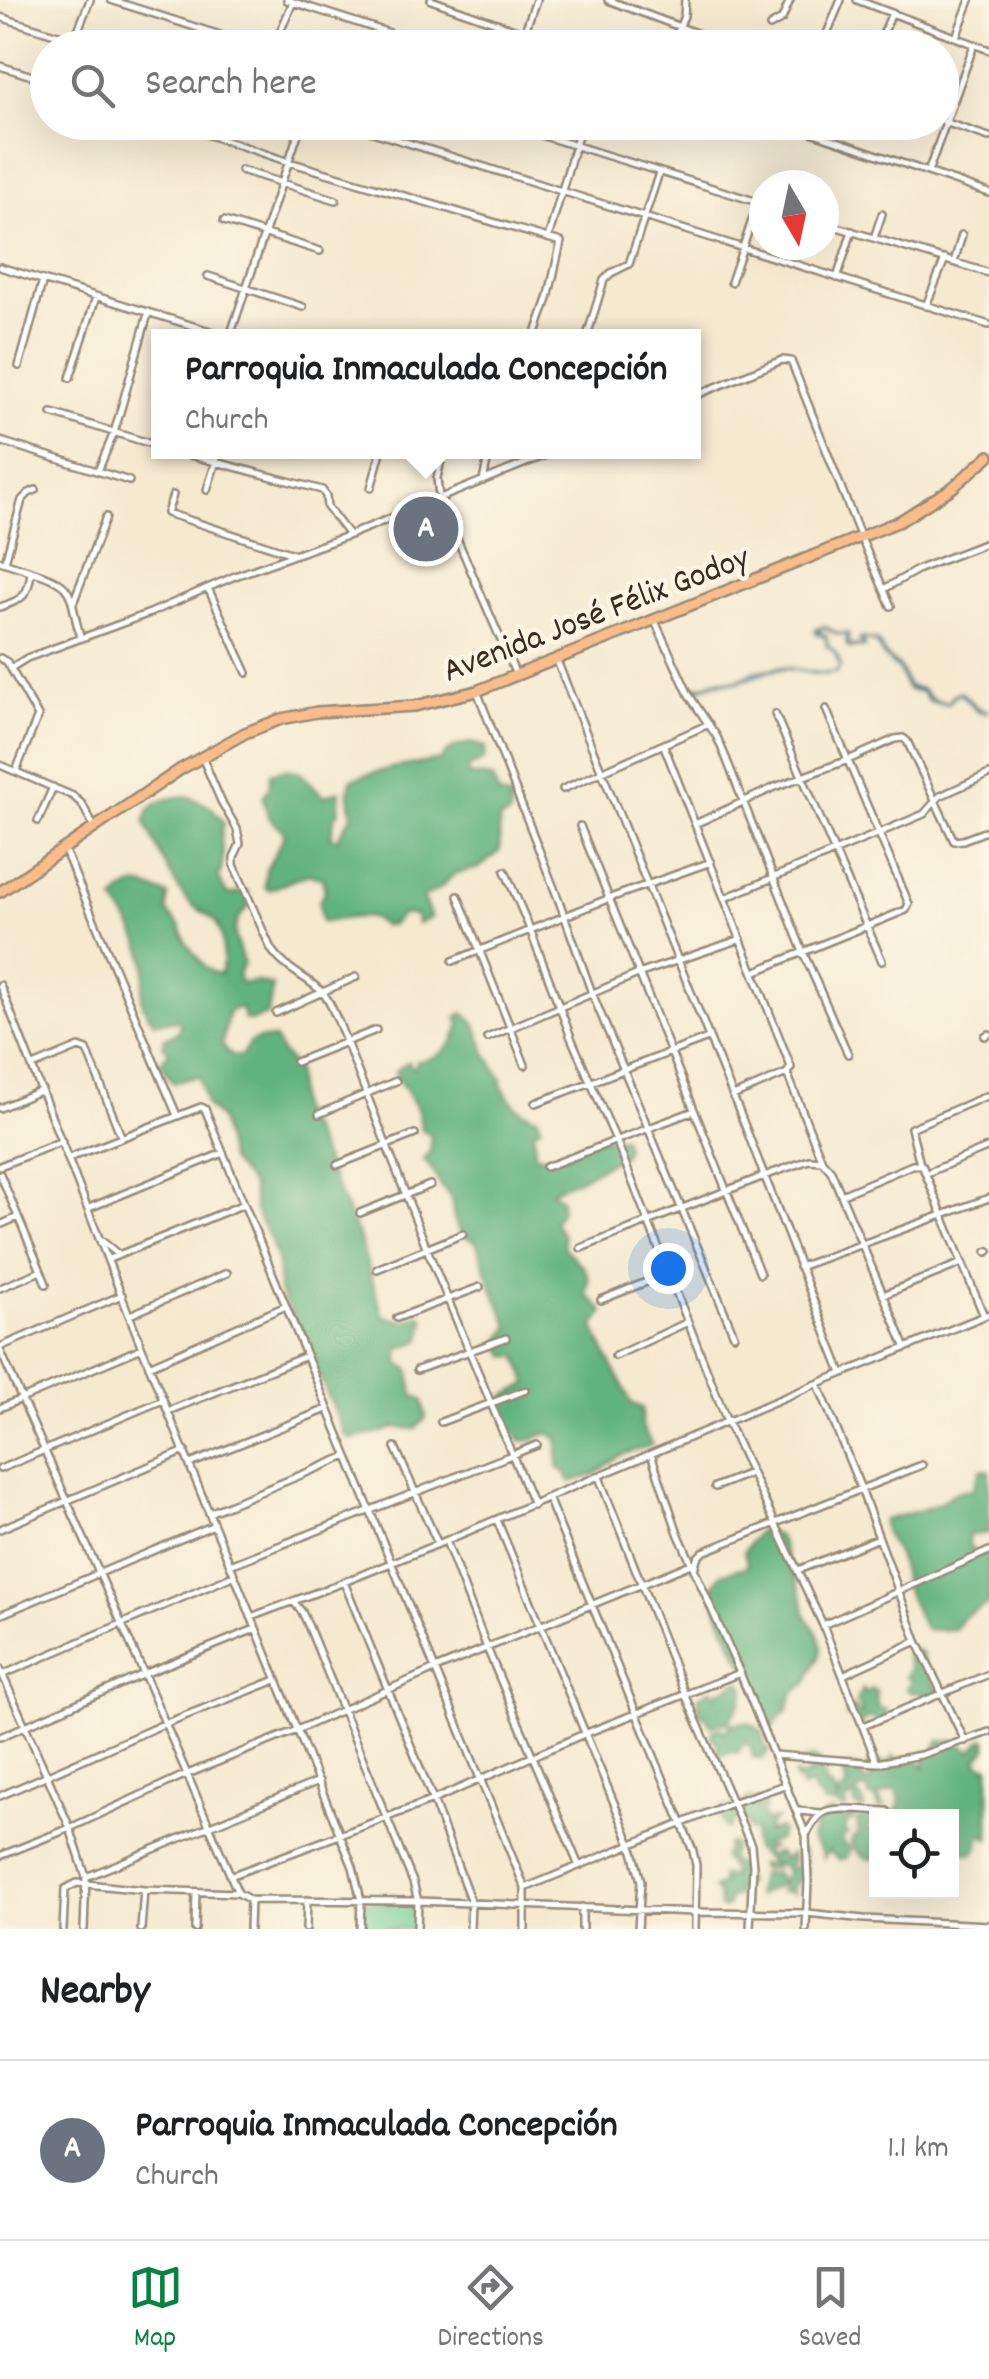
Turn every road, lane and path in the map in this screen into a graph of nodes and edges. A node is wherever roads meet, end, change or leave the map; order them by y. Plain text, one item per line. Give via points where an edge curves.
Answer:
1 (90, 0) edge
2 (110, 0) edge
3 (431, 0) edge
4 (536, 0) edge
5 (608, 0) edge
6 (686, 0) edge
7 (790, 0) edge
8 (841, 0) edge
9 (856, 0) edge
10 (970, 0) edge
11 (290, 1) edge
12 (872, 3) edge
13 (892, 13) junction
14 (0, 17) edge
15 (770, 26) dead end
16 (678, 28) junction
17 (44, 30) edge
18 (78, 30) edge
19 (204, 30) edge
20 (280, 30) edge
21 (380, 30) edge
22 (517, 30) edge
23 (524, 30) edge
24 (684, 30) edge
25 (828, 30) edge
26 (885, 30) edge
27 (937, 30) edge
28 (959, 30) edge
29 (959, 38) edge
30 (974, 45) junction
31 (989, 50) edge
32 (0, 66) edge
33 (30, 76) edge
34 (959, 82) edge
35 (959, 127) edge
36 (989, 137) edge
37 (224, 140) edge
38 (296, 140) edge
39 (398, 140) edge
40 (554, 140) edge
41 (577, 140) edge
42 (836, 140) edge
43 (938, 140) edge
44 (575, 147) junction
45 (288, 162) junction
46 (240, 170) dead end
47 (659, 172) junction
48 (928, 172) junction
49 (282, 183) junction
50 (560, 191) junction
51 (989, 193) edge
52 (336, 200) dead end
53 (749, 200) edge
54 (882, 214) dead end
55 (643, 217) junction
56 (224, 220) dead end
57 (839, 227) edge
58 (852, 231) junction
59 (749, 232) edge
60 (265, 234) junction
61 (962, 236) dead end
62 (548, 238) junction
63 (874, 238) junction
64 (742, 248) junction
65 (320, 251) dead end
66 (945, 259) junction
67 (954, 262) junction
68 (0, 267) edge
69 (989, 273) edge
70 (208, 276) dead end
71 (837, 278) junction
72 (43, 280) junction
73 (731, 282) dead end
74 (246, 289) junction
75 (96, 298) junction
76 (926, 306) junction
77 (303, 307) dead end
78 (148, 314) junction
79 (989, 326) edge
80 (200, 329) edge
81 (228, 329) edge
82 (537, 329) edge
83 (589, 329) edge
84 (19, 366) dead end
85 (70, 378) dead end
86 (701, 393) edge
87 (52, 412) dead end
88 (114, 433) junction
89 (0, 441) edge
90 (151, 444) edge
91 (989, 456) edge
92 (205, 459) edge
93 (217, 459) edge
94 (379, 459) edge
95 (441, 459) edge
96 (488, 459) edge
97 (536, 459) edge
98 (216, 462) junction
99 (98, 471) junction
100 (129, 481) dead end
101 (483, 481) junction
102 (371, 488) dead end
103 (36, 490) dead end
104 (207, 490) dead end
105 (173, 495) dead end
106 (438, 497) junction
107 (106, 517) dead end
108 (349, 535) junction
109 (860, 538) junction
110 (989, 542) edge
111 (296, 555) junction
112 (2, 562) edge
113 (32, 571) junction
114 (208, 588) junction
115 (884, 589) junction
116 (72, 603) junction
117 (892, 606) dead end
118 (0, 607) edge
119 (654, 620) junction
120 (81, 638) junction
121 (0, 658) edge
122 (557, 659) junction
123 (11, 668) junction
124 (247, 673) dead end
125 (516, 675) junction
126 (477, 691) junction
127 (826, 709) dead end
128 (776, 714) dead end
129 (709, 724) junction
130 (664, 746) junction
131 (202, 757) junction
132 (848, 760) junction
133 (1, 768) edge
134 (16, 771) junction
135 (603, 774) junction
136 (989, 774) edge
137 (801, 777) junction
138 (52, 787) junction
139 (563, 790) dead end
140 (935, 800) junction
141 (744, 802) junction
142 (942, 813) junction
143 (924, 814) junction
144 (38, 820) dead end
145 (695, 824) junction
146 (580, 826) dead end
147 (95, 828) junction
148 (989, 830) edge
149 (880, 832) junction
150 (64, 849) junction
151 (835, 852) junction
152 (711, 862) junction
153 (505, 872) dead end
154 (775, 877) junction
155 (647, 885) junction
156 (0, 892) edge
157 (458, 896) dead end
158 (610, 898) junction
159 (725, 898) junction
160 (564, 916) junction
161 (867, 926) junction
162 (530, 930) junction
163 (741, 938) junction
164 (479, 950) junction
165 (803, 952) junction
166 (882, 960) dead end
167 (453, 961) dead end
168 (677, 962) junction
169 (754, 972) junction
170 (638, 974) junction
171 (356, 977) dead end
172 (0, 985) edge
173 (322, 992) junction
174 (592, 993) junction
175 (560, 1007) junction
176 (276, 1013) dead end
177 (510, 1028) junction
178 (376, 1030) dead end
179 (487, 1038) dead end
180 (708, 1038) junction
181 (346, 1042) junction
182 (671, 1051) junction
183 (848, 1054) dead end
184 (296, 1062) dead end
185 (525, 1065) dead end
186 (33, 1066) junction
187 (624, 1068) junction
188 (787, 1073) junction
189 (396, 1081) dead end
190 (591, 1083) junction
191 (42, 1090) junction
192 (368, 1093) junction
193 (989, 1095) edge
194 (733, 1096) junction
195 (536, 1104) dead end
196 (0, 1108) edge
197 (694, 1111) junction
198 (176, 1114) junction
199 (319, 1114) dead end
200 (647, 1128) junction
201 (415, 1134) dead end
202 (121, 1136) junction
203 (616, 1140) junction
204 (62, 1141) junction
205 (387, 1145) junction
206 (989, 1147) edge
207 (223, 1152) junction
208 (69, 1158) junction
209 (822, 1160) junction
210 (920, 1164) junction
211 (337, 1165) dead end
212 (0, 1166) edge
213 (546, 1167) dead end
214 (0, 1174) edge
215 (926, 1174) junction
216 (764, 1176) junction
217 (430, 1185) dead end
218 (726, 1191) junction
219 (841, 1194) junction
220 (407, 1195) junction
221 (989, 1198) edge
222 (245, 1203) junction
223 (89, 1208) junction
224 (680, 1210) junction
225 (360, 1214) dead end
226 (944, 1215) junction
227 (18, 1217) junction
228 (648, 1222) junction
229 (0, 1225) edge
230 (463, 1234) dead end
231 (100, 1240) junction
232 (862, 1245) junction
233 (581, 1248) dead end
234 (427, 1249) junction
235 (120, 1255) junction
236 (108, 1260) junction
237 (962, 1262) junction
238 (799, 1266) junction
239 (377, 1269) dead end
240 (41, 1271) junction
241 (227, 1273) dead end
242 (669, 1273) junction
243 (760, 1274) dead end
244 (46, 1284) dead end
245 (480, 1287) dead end
246 (0, 1288) edge
247 (122, 1295) junction
248 (883, 1295) junction
249 (450, 1300) junction
250 (601, 1300) dead end
251 (286, 1306) junction
252 (130, 1315) junction
253 (986, 1315) edge
254 (397, 1318) dead end
255 (688, 1322) junction
256 (734, 1335) dead end
257 (506, 1338) dead end
258 (906, 1347) junction
259 (0, 1348) edge
260 (142, 1348) junction
261 (472, 1352) junction
262 (305, 1356) junction
263 (614, 1356) dead end
264 (149, 1366) junction
265 (417, 1370) dead end
266 (842, 1373) junction
267 (817, 1383) junction
268 (526, 1390) dead end
269 (21, 1398) junction
270 (163, 1400) junction
271 (491, 1404) junction
272 (0, 1408) edge
273 (327, 1409) junction
274 (168, 1411) junction
275 (441, 1422) dead end
276 (726, 1422) junction
277 (537, 1446) dead end
278 (394, 1447) dead end
279 (43, 1450) junction
280 (185, 1451) junction
281 (651, 1454) junction
282 (512, 1455) junction
283 (347, 1456) junction
284 (190, 1464) junction
285 (922, 1464) dead end
286 (0, 1469) edge
287 (750, 1474) junction
288 (598, 1476) junction
289 (715, 1487) dead end
290 (861, 1490) junction
291 (414, 1494) junction
292 (548, 1498) junction
293 (66, 1500) junction
294 (533, 1504) junction
295 (210, 1512) junction
296 (371, 1512) junction
297 (496, 1520) junction
298 (776, 1523) junction
299 (214, 1525) junction
300 (0, 1529) edge
301 (879, 1538) junction
302 (446, 1541) junction
303 (438, 1544) junction
304 (989, 1552) edge
305 (390, 1563) junction
306 (230, 1565) junction
307 (693, 1567) junction
308 (798, 1570) junction
309 (98, 1573) junction
310 (234, 1576) junction
311 (344, 1582) junction
312 (642, 1585) junction
313 (900, 1591) junction
314 (304, 1597) junction
315 (293, 1601) junction
316 (591, 1606) junction
317 (302, 1612) junction
318 (0, 1615) edge
319 (251, 1617) junction
320 (122, 1623) junction
321 (823, 1626) junction
322 (540, 1627) junction
323 (255, 1628) junction
324 (917, 1640) junction
325 (487, 1648) junction
326 (435, 1669) junction
327 (1, 1673) edge
328 (740, 1673) junction
329 (144, 1674) junction
330 (989, 1674) edge
331 (843, 1675) junction
332 (276, 1680) junction
333 (388, 1690) junction
334 (685, 1694) junction
335 (942, 1694) junction
336 (343, 1710) junction
337 (635, 1714) junction
338 (165, 1724) junction
339 (863, 1726) junction
340 (24, 1727) junction
341 (298, 1730) junction
342 (989, 1732) edge
343 (584, 1734) junction
344 (0, 1737) edge
345 (965, 1741) junction
346 (774, 1754) junction
347 (532, 1756) junction
348 (877, 1763) junction
349 (186, 1774) junction
350 (46, 1776) junction
351 (480, 1779) junction
352 (319, 1781) junction
353 (785, 1785) junction
354 (0, 1796) edge
355 (434, 1800) junction
356 (734, 1802) junction
357 (798, 1811) junction
358 (869, 1811) edge
359 (821, 1813) junction
360 (387, 1817) junction
361 (681, 1823) junction
362 (209, 1827) junction
363 (70, 1828) junction
364 (340, 1834) junction
365 (806, 1835) junction
366 (630, 1844) junction
367 (0, 1856) edge
368 (579, 1866) junction
369 (230, 1876) junction
370 (86, 1880) junction
371 (525, 1888) junction
372 (144, 1890) junction
373 (196, 1892) junction
374 (238, 1894) junction
375 (250, 1900) junction
376 (307, 1900) junction
377 (361, 1900) junction
378 (418, 1901) junction
379 (471, 1902) junction
380 (527, 1905) junction
381 (582, 1907) junction
382 (639, 1909) junction
383 (696, 1912) junction
384 (750, 1913) junction
385 (806, 1913) junction
386 (864, 1919) junction
387 (912, 1921) junction
388 (989, 1925) edge
389 (972, 1927) edge
390 (63, 1929) edge
391 (84, 1929) edge
392 (141, 1929) edge
393 (195, 1929) edge
394 (249, 1929) edge
395 (306, 1929) edge
396 (360, 1929) edge
397 (417, 1929) edge
398 (470, 1929) edge
399 (525, 1929) edge
400 (582, 1929) edge
401 (638, 1929) edge
402 (695, 1929) edge
403 (750, 1929) edge
404 (806, 1929) edge
405 (863, 1929) edge
406 (918, 1929) edge

1 - 18 street
2 - 19 street
3 - 22 street
4 - 23 street
5 - 16 street
6 - 16 street
7 - 15 street via 782,19
8 - 25 street
9 - 12 street
10 - 28 street
11 - 20 street
11 - 21 street
12 - 13 street
13 - 26 street
13 - 27 street
14 - 17 street
16 - 24 street
29 - 30 street
30 - 31 street
30 - 34 street
32 - 33 street
35 - 36 street
37 - 45 street
38 - 45 street
39 - 50 street
40 - 44 street
41 - 44 street
42 - 48 street
43 - 48 street
44 - 47 street
44 - 50 street
45 - 49 street
45 - 62 street
46 - 49 street
47 - 53 street
47 - 55 street
48 - 51 street
49 - 52 street
49 - 60 street
50 - 55 street
50 - 62 street
54 - 63 street
55 - 64 street
55 - 83 street via 629,264 604,280
56 - 60 street
57 - 58 street
58 - 63 street
58 - 71 street
59 - 64 street
60 - 65 street
60 - 74 street
61 - 67 street
62 - 82 street via 561,242
63 - 66 street
64 - 71 street
64 - 73 street
66 - 67 street
66 - 76 street
67 - 69 street
68 - 72 street
70 - 74 street
71 - 76 street
72 - 75 street
72 - 84 street
74 - 77 street
74 - 81 street
75 - 78 street
75 - 85 street
76 - 79 street
78 - 80 street
78 - 88 street
86 - 109 street via 791,361
87 - 88 street
88 - 90 street
88 - 99 street
89 - 99 street
91 - 109 main road, Avenida José Félix Godoy via 924,508
92 - 98 street
93 - 98 street
94 - 102 street
95 - 106 street
96 - 101 street
97 - 101 street
98 - 104 street
98 - 108 street via 322,490
99 - 100 street
101 - 106 street
103 - 112 street via 20,505
105 - 111 street via 167,513
106 - 108 street
106 - 125 street
107 - 116 street
108 - 111 street
109 - 115 street
109 - 119 main road, Avenida José Félix Godoy
110 - 115 street
111 - 114 street
112 - 113 street
113 - 116 street via 62,584
113 - 118 street via 26,594
114 - 120 street
114 - 124 street
115 - 117 street
116 - 120 street
119 - 122 main road, Avenida José Félix Godoy
119 - 129 street
120 - 123 street
121 - 123 street
122 - 125 main road, Avenida José Félix Godoy
122 - 135 street
123 - 134 street via 38,716
125 - 126 main road, Avenida José Félix Godoy
126 - 131 main road, Avenida José Félix Godoy via 415,706 281,719
126 - 160 street
127 - 132 street
128 - 137 street
129 - 130 street
129 - 141 street
130 - 135 street
130 - 145 street
131 - 147 main road, Avenida José Félix Godoy
131 - 173 street via 237,829 234,865 271,950
132 - 137 street
132 - 140 street via 903,738
132 - 149 street
133 - 134 street
134 - 138 street
135 - 139 street
135 - 155 street
136 - 140 street
137 - 141 street
137 - 151 street
138 - 144 street
138 - 147 street via 82,804
140 - 142 street
140 - 143 street
141 - 145 street
141 - 154 street
142 - 143 street
142 - 148 street via 954,841
143 - 149 street
145 - 152 street
146 - 158 street
147 - 150 main road, Avenida José Félix Godoy
149 - 151 street
149 - 161 street via 909,904
150 - 156 main road, Avenida José Félix Godoy
150 - 198 street
151 - 154 street
151 - 161 street
152 - 155 street
152 - 159 street
153 - 162 street
154 - 159 street
154 - 165 street
155 - 158 street
155 - 168 street
157 - 164 street
158 - 160 street
158 - 170 street
159 - 163 street
160 - 162 street
160 - 174 street
161 - 165 street
161 - 166 street
162 - 164 street
162 - 175 street
163 - 168 street
163 - 169 street
164 - 167 street
164 - 177 street
165 - 169 street
165 - 183 street
168 - 170 street
168 - 180 street
169 - 188 street via 790,1066
170 - 174 street
170 - 182 street
171 - 173 street
172 - 186 street
173 - 176 street
173 - 181 street
174 - 175 street
174 - 187 street
175 - 177 street
175 - 190 street
177 - 179 street
177 - 185 street
178 - 181 street
180 - 182 street
180 - 194 street
181 - 184 street
181 - 192 street
182 - 187 street
182 - 197 street
186 - 191 street
186 - 202 street via 79,1046 87,1050
187 - 190 street
187 - 200 street
188 - 194 street
188 - 209 street
189 - 192 street
190 - 195 street
190 - 203 street
191 - 196 street
191 - 204 street
192 - 199 street
192 - 205 street
193 - 210 street via 911,1128
194 - 216 street
197 - 200 street
197 - 218 street
198 - 202 street
198 - 207 street via 203,1107
200 - 203 street
200 - 224 street
201 - 205 street
202 - 208 street
203 - 213 street
203 - 228 street
204 - 208 street
204 - 212 street
205 - 211 street
205 - 220 street
206 - 215 street
207 - 222 street
207 - 223 street
208 - 223 street
209 - 216 street
209 - 219 street
210 - 215 street
210 - 219 street
214 - 227 street
215 - 226 street
216 - 218 street
216 - 238 street
217 - 220 street
218 - 224 street
218 - 243 street
219 - 232 street
220 - 225 street
220 - 234 street
221 - 226 street
222 - 235 street
222 - 251 street
223 - 231 street
224 - 228 street
224 - 256 street
226 - 232 street
226 - 237 street
227 - 229 street
227 - 240 street
228 - 233 street
228 - 242 street
230 - 234 street
231 - 235 street
231 - 236 street
232 - 238 street
232 - 248 street
234 - 239 street
234 - 249 street
235 - 236 street
236 - 247 street
237 - 248 street
237 - 253 street
238 - 266 street
240 - 244 street
240 - 246 street
241 - 252 street
242 - 250 street
242 - 255 street
245 - 249 street
247 - 252 street
247 - 259 street
248 - 258 street
249 - 254 street
249 - 261 street
251 - 262 street
251 - 264 street
252 - 260 street
253 - 258 street
255 - 263 street
255 - 276 street
257 - 261 street
258 - 266 street
259 - 269 street
260 - 264 street
260 - 269 street
261 - 265 street
261 - 271 street
262 - 273 street
262 - 274 street
264 - 270 street
266 - 267 street
267 - 276 street
267 - 290 street
268 - 271 street
269 - 272 street
269 - 279 street
270 - 274 street
270 - 279 street
271 - 275 street
271 - 282 street
273 - 283 street
273 - 284 street
274 - 280 street
276 - 281 street
276 - 287 street
277 - 282 street
278 - 291 street
279 - 286 street
279 - 293 street
280 - 284 street
280 - 293 street
281 - 288 street
281 - 307 street
282 - 291 street
282 - 294 street
283 - 295 street
283 - 296 street
284 - 295 street
285 - 290 street
287 - 289 street
287 - 298 street
288 - 292 street
288 - 312 street
290 - 298 street
290 - 301 street
291 - 296 street
291 - 303 street
292 - 294 street
292 - 316 street
293 - 300 street
293 - 309 street
294 - 297 street
295 - 299 street
296 - 305 street
296 - 306 street
297 - 302 street
297 - 322 street
298 - 307 street via 703,1552
298 - 308 street
299 - 306 street
299 - 309 street
301 - 308 street
301 - 313 street
302 - 303 street
302 - 325 street
303 - 305 street
304 - 313 street
305 - 311 street
305 - 326 street
306 - 310 street
307 - 312 street
307 - 328 street
308 - 321 street
309 - 318 street
309 - 320 street
310 - 319 street
310 - 320 street
311 - 314 street
311 - 333 street
312 - 316 street
312 - 334 street
313 - 321 street
313 - 324 street
314 - 315 street
314 - 317 street
315 - 317 street
315 - 319 street
316 - 322 street
316 - 337 street
317 - 336 street
319 - 323 street
320 - 327 street
320 - 329 street
321 - 331 street
322 - 325 street
322 - 343 street
323 - 329 street
323 - 332 street
324 - 331 street
324 - 335 street
325 - 326 street
325 - 347 street
326 - 333 street
326 - 351 street
327 - 340 street
328 - 334 street
328 - 346 street
329 - 338 street
329 - 340 street
330 - 335 street
331 - 339 street
332 - 338 street
332 - 341 street
333 - 336 street
333 - 355 street
334 - 337 street
334 - 356 street
335 - 339 street
335 - 345 street
336 - 341 street
336 - 360 street
337 - 343 street
337 - 361 street
338 - 349 street
338 - 350 street
339 - 348 street
340 - 344 street
340 - 350 street
341 - 349 street
341 - 352 street
342 - 345 street
343 - 347 street
343 - 366 street
345 - 348 street
346 - 348 street
346 - 353 street
347 - 351 street
347 - 368 street
349 - 362 street
349 - 363 street
350 - 354 street
350 - 363 street
351 - 355 street
351 - 371 street
352 - 362 street
352 - 364 street
353 - 356 street
353 - 357 street
355 - 360 street
355 - 379 street
356 - 361 street
356 - 384 street via 751,1845
357 - 359 street
357 - 365 street
358 - 359 street
359 - 365 street
360 - 364 street
360 - 378 street
361 - 366 street
361 - 383 street via 695,1858
362 - 369 street
362 - 370 street
363 - 367 street
363 - 370 street
364 - 369 street
364 - 377 street
365 - 385 street
366 - 368 street
366 - 382 street via 641,1880
368 - 371 street
369 - 374 street
370 - 372 street
370 - 390 street via 66,1889
370 - 391 street
371 - 380 street
372 - 373 street
372 - 392 street
373 - 374 street
373 - 393 street
374 - 375 street
375 - 376 street
375 - 394 street
376 - 377 street
376 - 395 street
377 - 378 street
377 - 396 street
378 - 379 street
378 - 397 street
379 - 380 street
379 - 398 street
380 - 381 street
380 - 399 street
381 - 382 street
381 - 400 street
382 - 383 street
382 - 401 street
383 - 384 street
383 - 402 street
384 - 385 street
384 - 403 street
385 - 386 street
385 - 404 street
386 - 387 street
386 - 405 street
387 - 389 street
387 - 406 street
388 - 389 street

